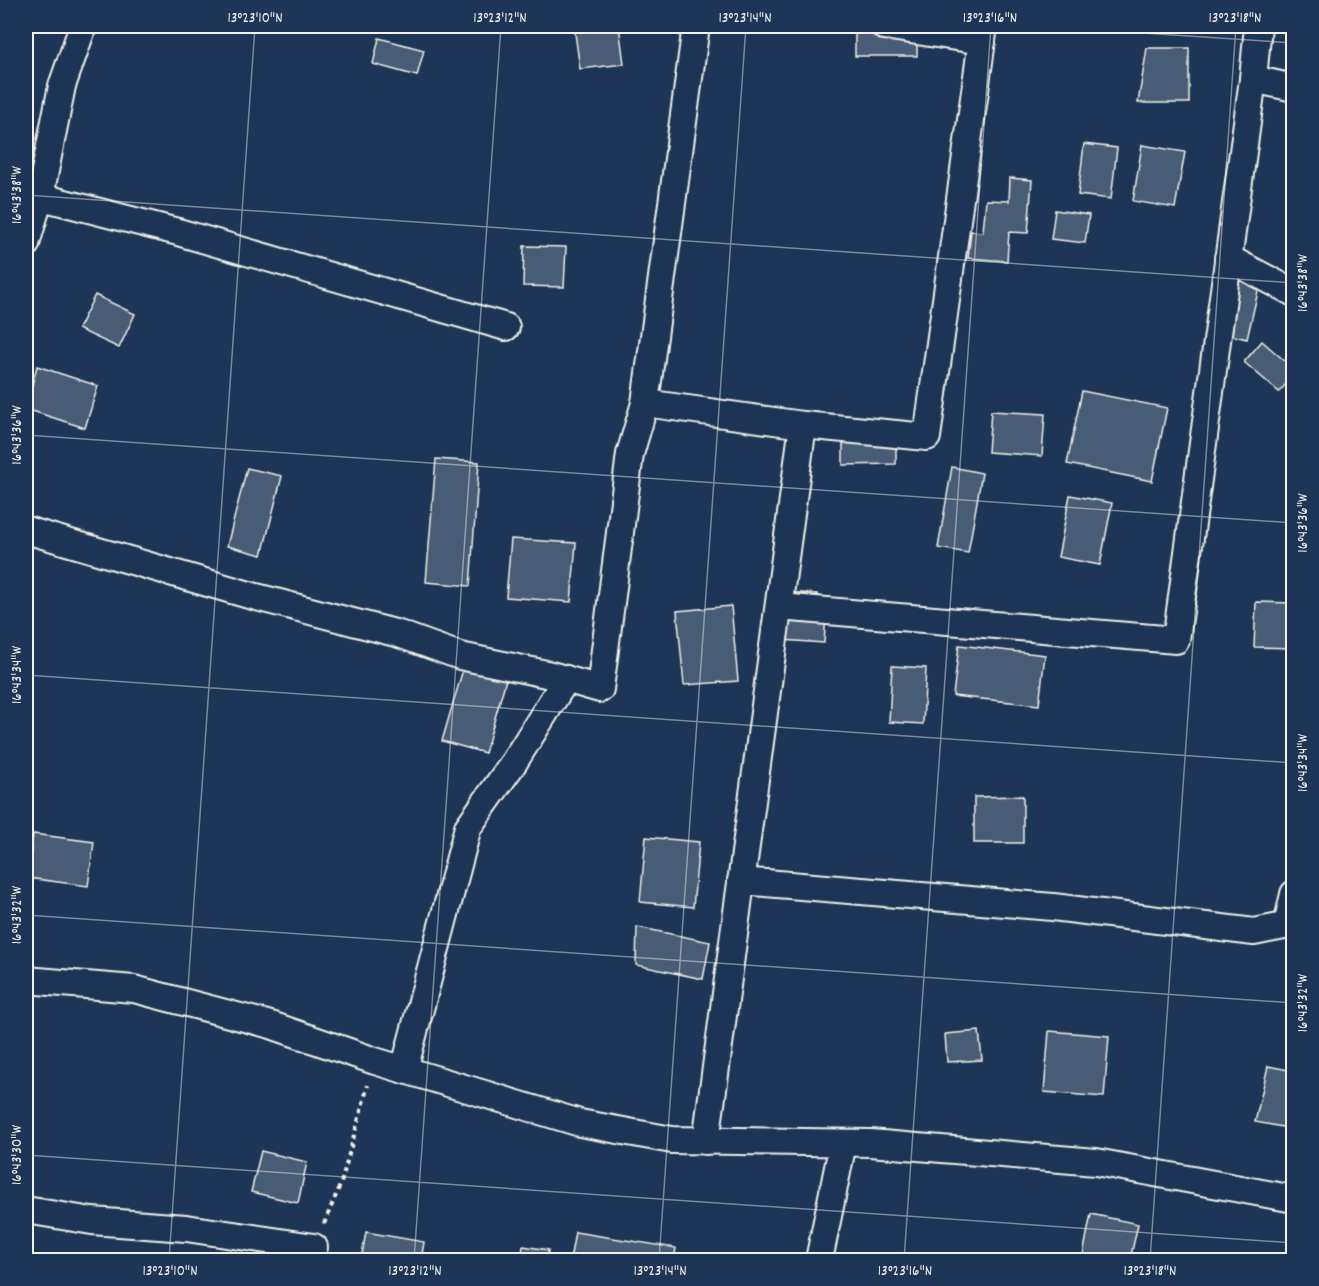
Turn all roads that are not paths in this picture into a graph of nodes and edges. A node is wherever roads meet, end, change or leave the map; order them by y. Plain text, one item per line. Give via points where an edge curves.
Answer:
1 (83, 26) edge
2 (696, 26) edge
3 (884, 26) edge
4 (1258, 26) edge
5 (983, 33) edge
6 (1253, 79) junction
7 (1293, 88) edge
8 (33, 194) edge
9 (26, 244) edge
10 (1228, 258) junction
11 (1293, 293) edge
12 (506, 327) dead end
13 (645, 403) junction
14 (803, 426) junction
15 (26, 530) edge
16 (778, 607) junction
17 (566, 679) junction
18 (741, 881) junction
19 (1293, 894) edge
20 (1290, 924) edge
21 (26, 980) edge
22 (404, 1070) junction
23 (705, 1141) junction
24 (843, 1143) junction
25 (1293, 1199) edge
26 (26, 1210) edge
27 (314, 1247) road end
28 (819, 1260) edge

1 - 8 street via 62,86
2 - 13 street
3 - 5 street
4 - 6 street
5 - 14 street via 927,437
6 - 7 street
6 - 10 street
8 - 9 street
8 - 12 street
10 - 11 street
10 - 16 street via 1176,640
13 - 14 street
13 - 17 street via 630,454 600,689
14 - 16 street
15 - 17 street via 249,595 399,633 460,656
16 - 18 street
17 - 22 street via 468,827
18 - 20 street via 1053,907 1254,932
18 - 23 street
19 - 20 street
21 - 22 street via 134,989 271,1025
22 - 23 street via 580,1123 672,1140
23 - 24 street
24 - 25 street via 1096,1162
24 - 28 street
26 - 27 street

